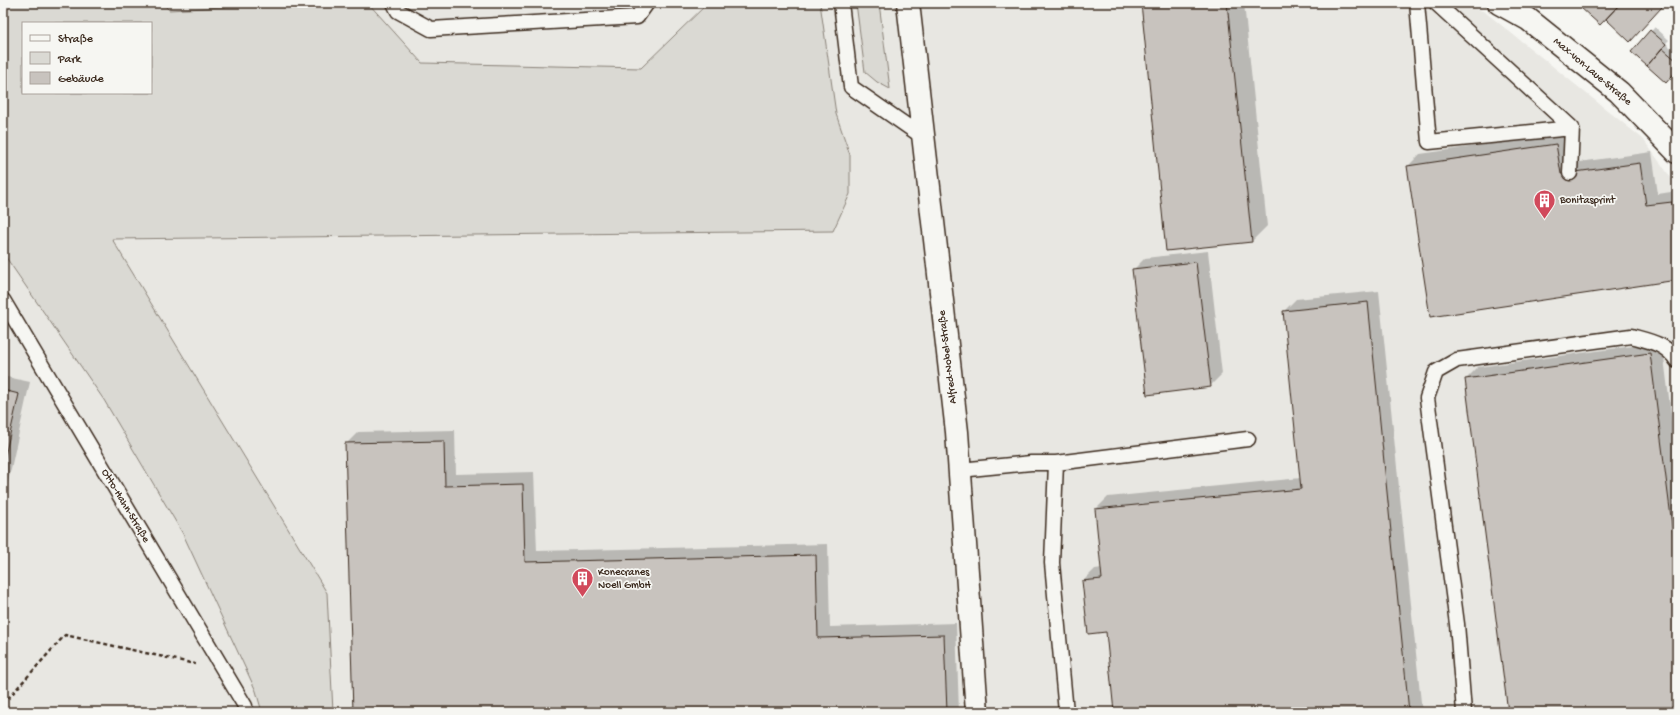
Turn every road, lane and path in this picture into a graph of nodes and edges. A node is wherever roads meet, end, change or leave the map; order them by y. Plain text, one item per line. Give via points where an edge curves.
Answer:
1 (394, 3) edge
2 (648, 3) edge
3 (841, 3) edge
4 (908, 3) edge
5 (1417, 3) edge
6 (1436, 3) edge
7 (1499, 3) edge
8 (1572, 128) junction
9 (923, 137) junction
10 (1677, 152) edge
11 (1570, 173) dead end
12 (3, 300) edge
13 (1677, 361) edge
14 (1248, 439) dead end
15 (1056, 463) junction
16 (960, 470) junction
17 (223, 670) junction
18 (3, 704) edge
19 (245, 712) edge
20 (977, 712) edge
21 (1066, 712) edge
22 (1464, 712) edge

1 - 2 lane via 398,11 431,29 637,17
3 - 9 lane via 851,87
4 - 9 street, Alfred-Nobel-Straße
5 - 8 lane via 1429,142
6 - 8 lane
7 - 10 street, Max-von-Laue-Straße via 1528,19 1619,92
8 - 11 lane
9 - 16 street, Alfred-Nobel-Straße
12 - 17 lane, Otto-Hahn-Straße
13 - 22 lane via 1673,353 1656,343 1631,336 1457,360 1436,372 1427,398 1457,624
14 - 15 lane
15 - 16 lane
15 - 21 lane via 1052,563
16 - 20 street, Alfred-Nobel-Straße
17 - 18 path via 65,635
17 - 19 lane, Otto-Hahn-Straße via 245,706

